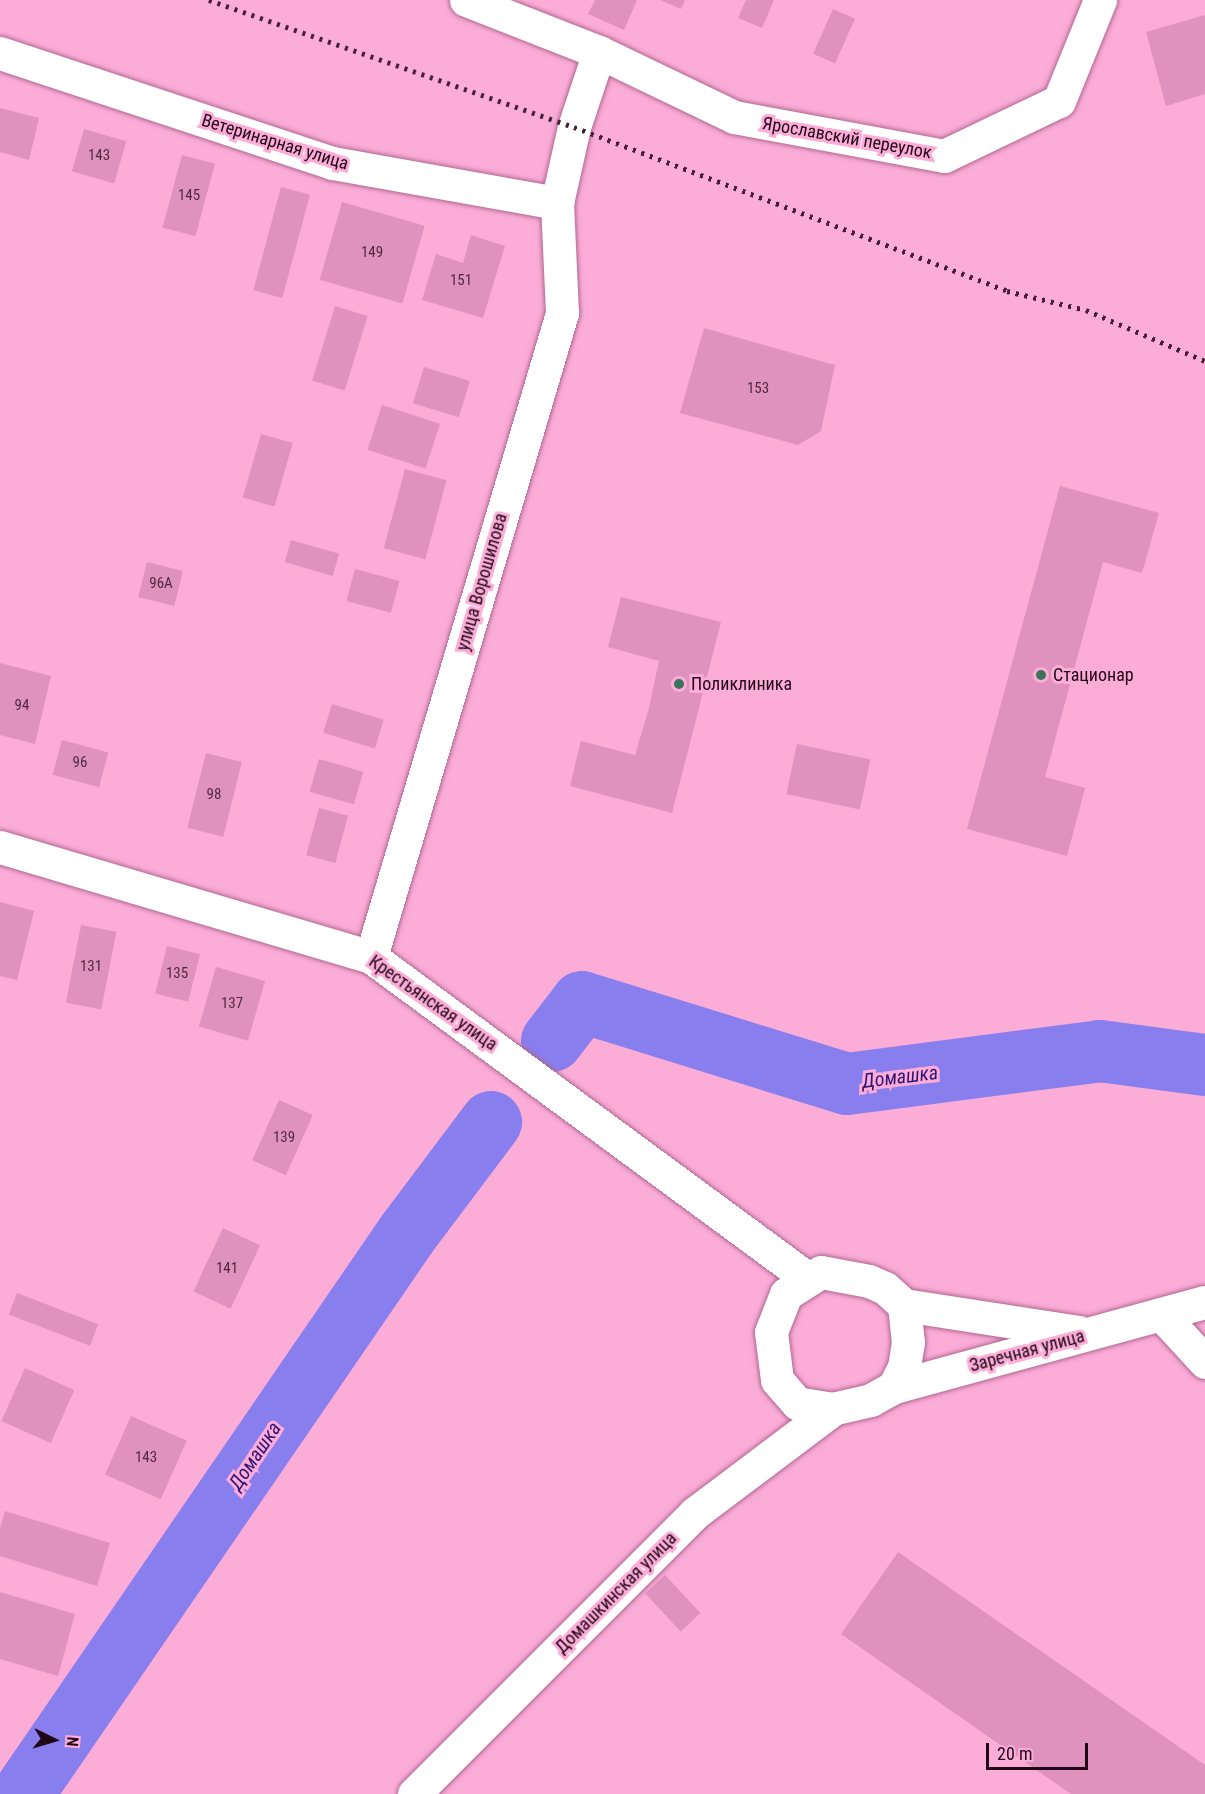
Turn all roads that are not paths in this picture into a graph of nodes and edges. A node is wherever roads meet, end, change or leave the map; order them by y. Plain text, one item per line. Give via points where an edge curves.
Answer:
1 (466, 0) edge
2 (1100, 0) edge
3 (599, 52) junction
4 (0, 53) edge
5 (556, 203) junction
6 (0, 847) edge
7 (371, 957) junction
8 (807, 1278) junction
9 (1205, 1302) edge
10 (904, 1305) junction
11 (1161, 1314) junction
12 (1090, 1334) junction
13 (1205, 1362) edge
14 (894, 1387) junction
15 (833, 1409) junction
16 (414, 1794) edge

1 - 3 street
2 - 3 street, Ярославский переулок via 1059,102 944,156 734,117
3 - 5 street, улица Ворошилова via 574,128
4 - 5 street, Ветеринарная улица via 332,163
5 - 7 street, улица Ворошилова via 562,313
6 - 7 street, Крестьянская улица
7 - 8 street, Крестьянская улица
8 - 10 street via 821,1272 869,1281 885,1288
8 - 15 street via 786,1294 771,1332 777,1380 797,1403
9 - 11 street, Заречная улица
10 - 12 street
10 - 14 street via 908,1342 904,1367
11 - 12 street, Заречная улица
11 - 13 street
12 - 14 street, Заречная улица
14 - 15 street via 871,1400
15 - 16 street, Домашкинская улица via 695,1513

